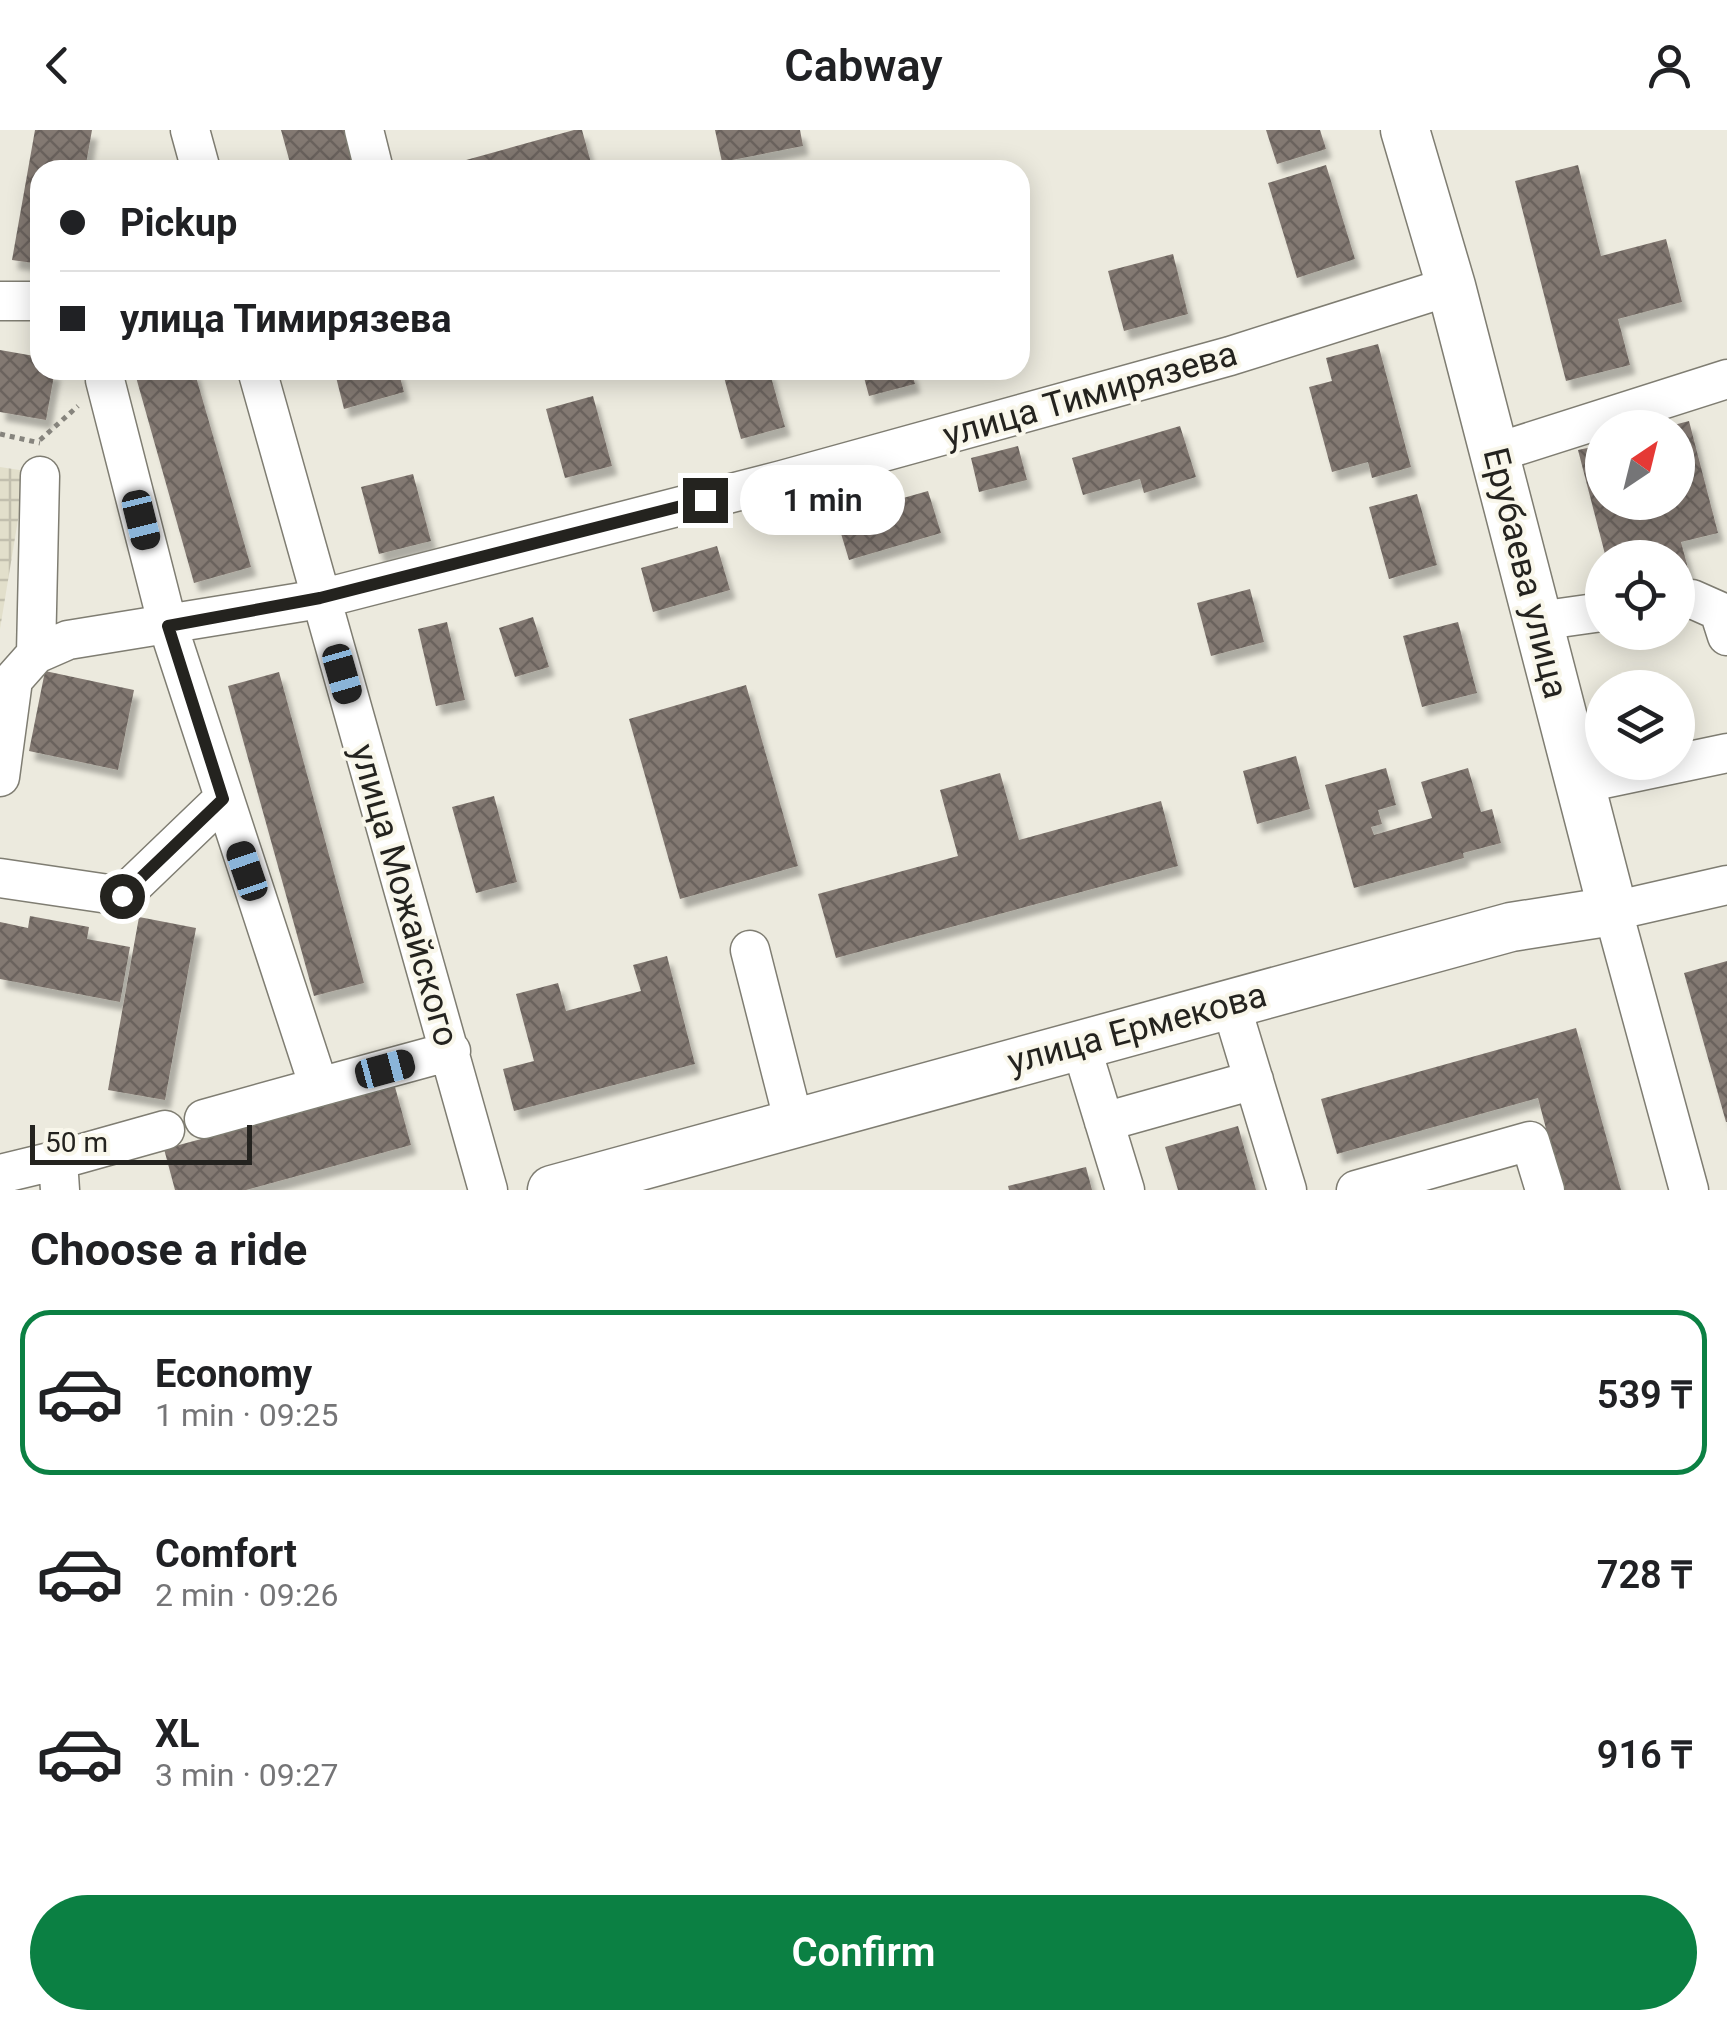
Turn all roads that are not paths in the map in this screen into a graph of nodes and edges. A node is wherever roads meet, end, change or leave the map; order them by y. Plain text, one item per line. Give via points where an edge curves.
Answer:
1 (190, 130) edge
2 (364, 130) edge
3 (1405, 130) edge
4 (198, 160) edge
5 (372, 160) edge
6 (1451, 286) junction
7 (0, 301) edge
8 (30, 302) edge
9 (1727, 379) edge
10 (105, 380) road end
11 (260, 380) edge
12 (1495, 453) junction
13 (40, 458) road end
14 (320, 598) junction
15 (1695, 599) edge
16 (1585, 614) edge
17 (1538, 621) junction
18 (168, 626) junction
19 (1727, 636) edge
20 (36, 654) junction
21 (1727, 753) edge
22 (0, 776) edge
23 (1580, 784) junction
24 (223, 799) junction
25 (0, 878) edge
26 (1727, 885) edge
27 (1613, 912) junction
28 (750, 950) dead end
29 (1230, 1002) junction
30 (1080, 1044) junction
31 (451, 1052) junction
32 (1254, 1080) junction
33 (319, 1086) junction
34 (204, 1119) dead end
35 (1104, 1122) junction
36 (794, 1123) junction
37 (165, 1130) dead end
38 (0, 1174) edge
39 (59, 1175) edge
40 (488, 1190) edge
41 (552, 1190) edge
42 (1125, 1190) edge
43 (1287, 1190) edge
44 (1356, 1190) edge
45 (1544, 1190) edge
46 (1689, 1190) edge

1 - 4 street
2 - 5 street
3 - 6 main road, Ерубаева улица
6 - 12 main road, Ерубаева улица
6 - 14 street, улица Тимирязева via 1230,356 820,470
7 - 8 street
9 - 12 street
10 - 18 street
11 - 14 street, улица Можайского
12 - 17 main road, Ерубаева улица
13 - 20 street
14 - 18 street, улица Тимирязева
14 - 31 street, улица Можайского
15 - 19 street via 1720,611
16 - 17 street
17 - 23 main road, Ерубаева улица
18 - 20 street, улица Тимирязева via 68,640
18 - 24 street
20 - 22 street via 13,680
21 - 23 street
23 - 27 main road, Ерубаева улица
24 - 25 street via 122,896
24 - 33 street
26 - 27 street, улица Ермекова
27 - 29 main road, улица Ермекова via 1512,927
27 - 46 street, Ерубаева улица
28 - 36 street
29 - 30 main road, улица Ермекова
29 - 32 street
30 - 35 street
30 - 36 main road, улица Ермекова
31 - 33 street
31 - 40 street, улица Можайского
32 - 35 street
32 - 43 street
33 - 34 street
35 - 42 street
36 - 41 main road, улица Ермекова
37 - 39 street
38 - 39 street
44 - 45 street via 1530,1141

